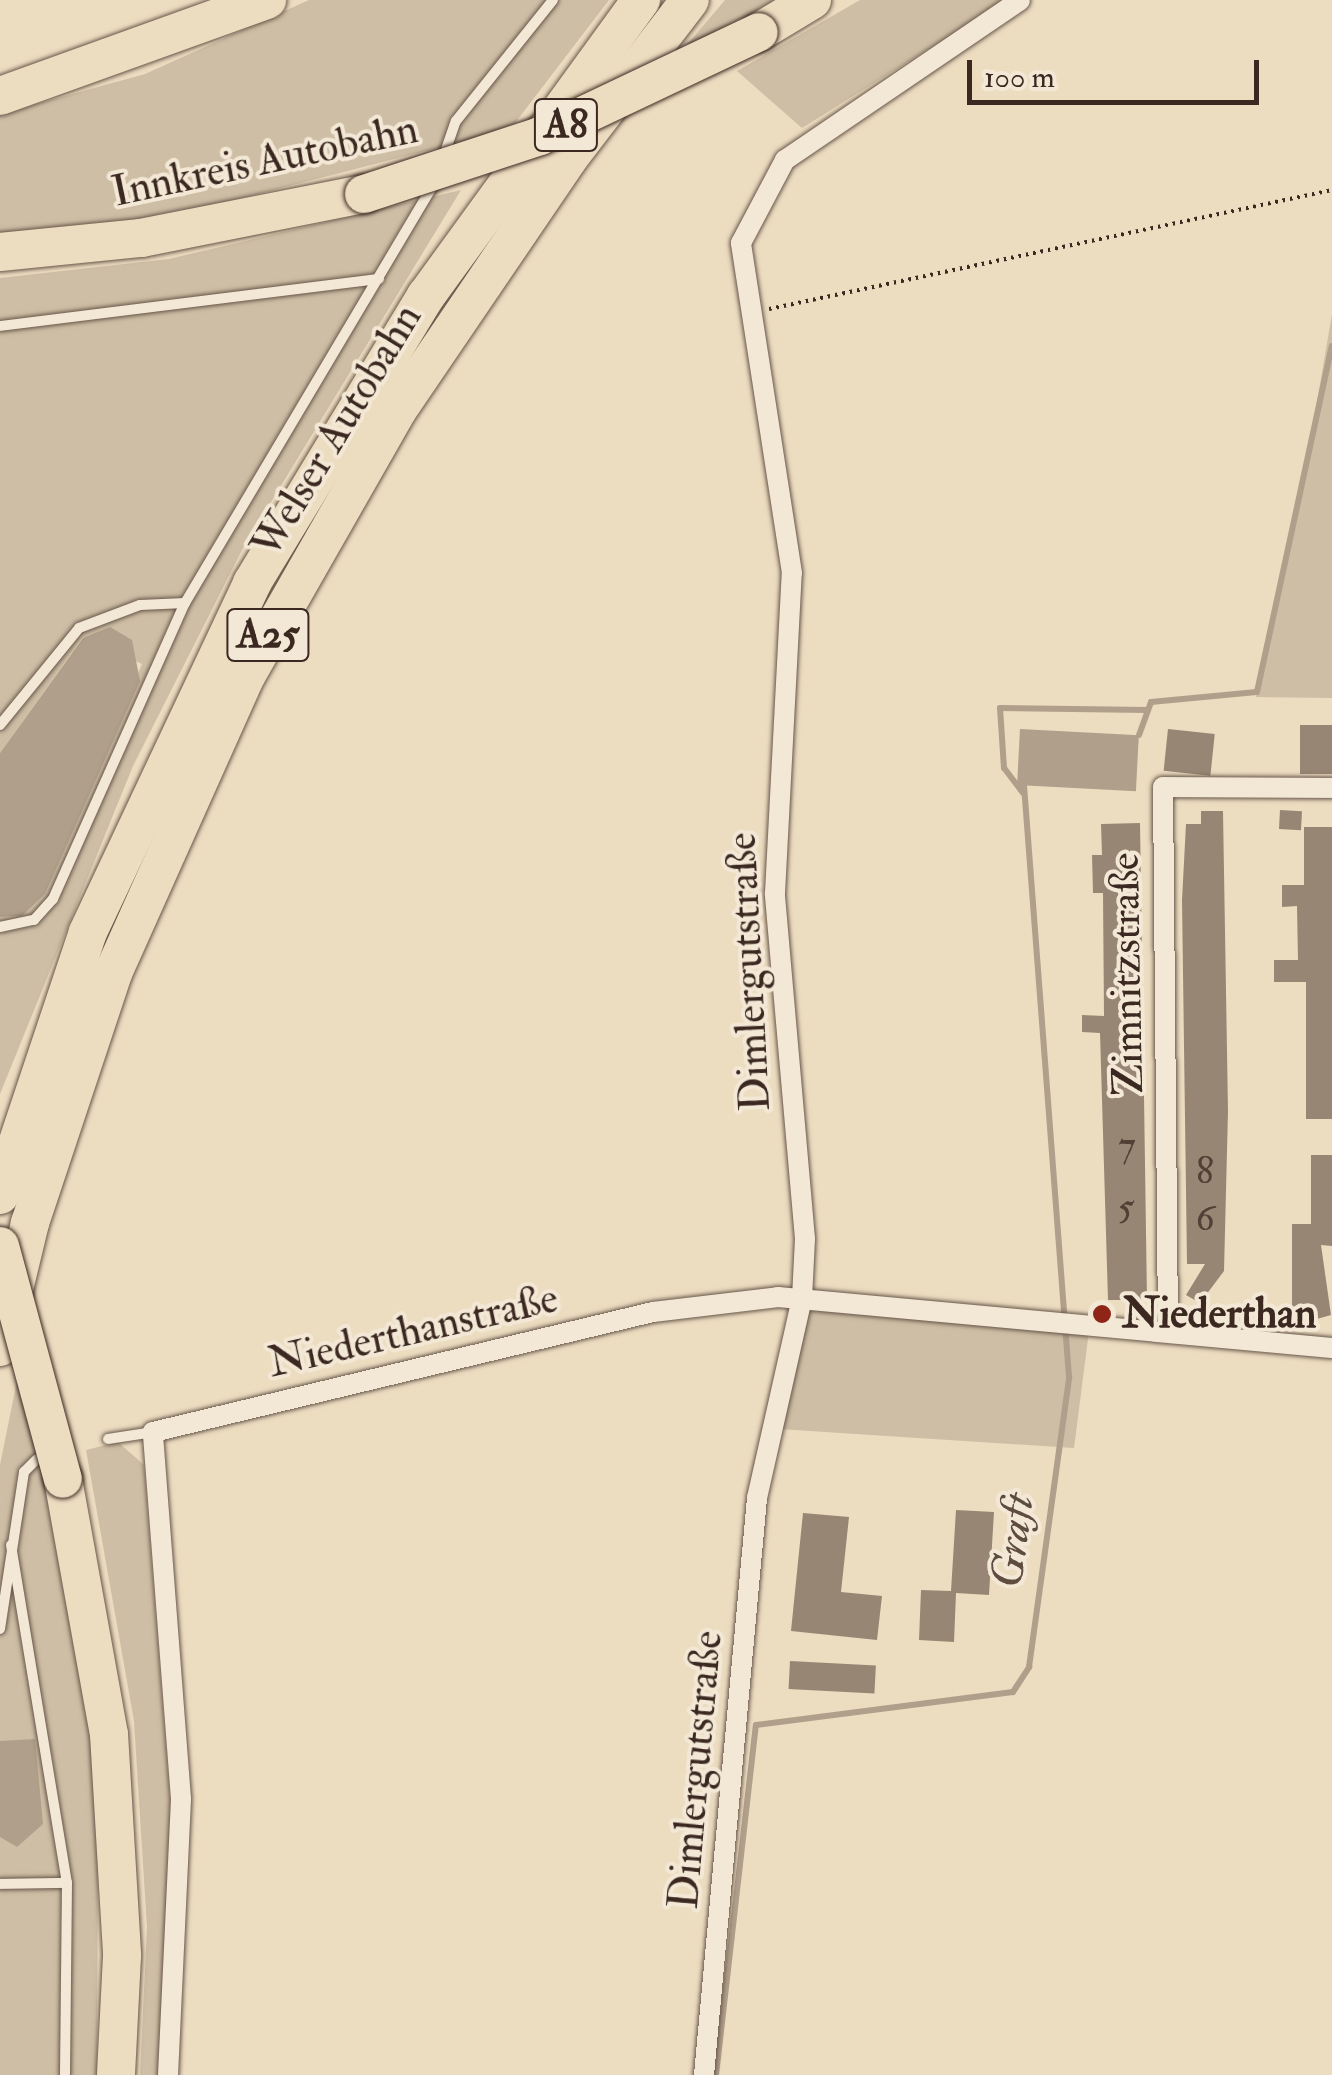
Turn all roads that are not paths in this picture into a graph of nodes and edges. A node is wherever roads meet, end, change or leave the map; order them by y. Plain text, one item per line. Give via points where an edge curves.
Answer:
1 (267, 0) edge
2 (553, 0) edge
3 (640, 0) edge
4 (690, 0) edge
5 (812, 0) edge
6 (1020, 0) edge
7 (0, 96) edge
8 (0, 252) edge
9 (379, 279) junction
10 (0, 326) edge
11 (185, 603) junction
12 (0, 725) edge
13 (1332, 788) edge
14 (0, 927) edge
15 (0, 1196) edge
16 (0, 1246) edge
17 (802, 1298) junction
18 (1168, 1328) junction
19 (0, 1346) edge
20 (1332, 1348) edge
21 (152, 1432) junction
22 (108, 1440) dead end
23 (50, 1469) junction
24 (12, 1545) junction
25 (0, 1629) edge
26 (67, 1883) junction
27 (0, 1884) edge
28 (64, 2075) edge
29 (116, 2075) edge
30 (168, 2075) edge
31 (704, 2075) edge

1 - 7 highway
2 - 9 lane via 456,121 423,212
3 - 15 highway, Welser Autobahn / A25 via 426,296 252,583 88,932
4 - 19 highway, Welser Autobahn / A25 via 568,159 408,394 246,676 114,972 30,1222
5 - 8 highway, Innkreis Autobahn / A8, bridge via 540,136 364,194 142,238
6 - 17 street, Dimlergutstraße via 785,160 741,243 747,314 780,447 792,573 775,894
9 - 10 lane
9 - 11 lane
11 - 12 lane via 140,605 79,628
11 - 14 lane via 53,899 34,920
13 - 18 street, Zimnitzstraße via 1163,787
16 - 23 highway, bridge
17 - 18 street, Niederthanstraße
17 - 21 street, Niederthanstraße via 653,1312
17 - 31 street, Dimlergutstraße via 757,1498
18 - 20 street, Niederthanstraße
21 - 22 lane
21 - 30 street via 181,1799
23 - 24 lane via 24,1472
23 - 29 highway via 109,1734 122,1956
24 - 25 lane
24 - 26 lane
26 - 27 lane
26 - 28 lane

